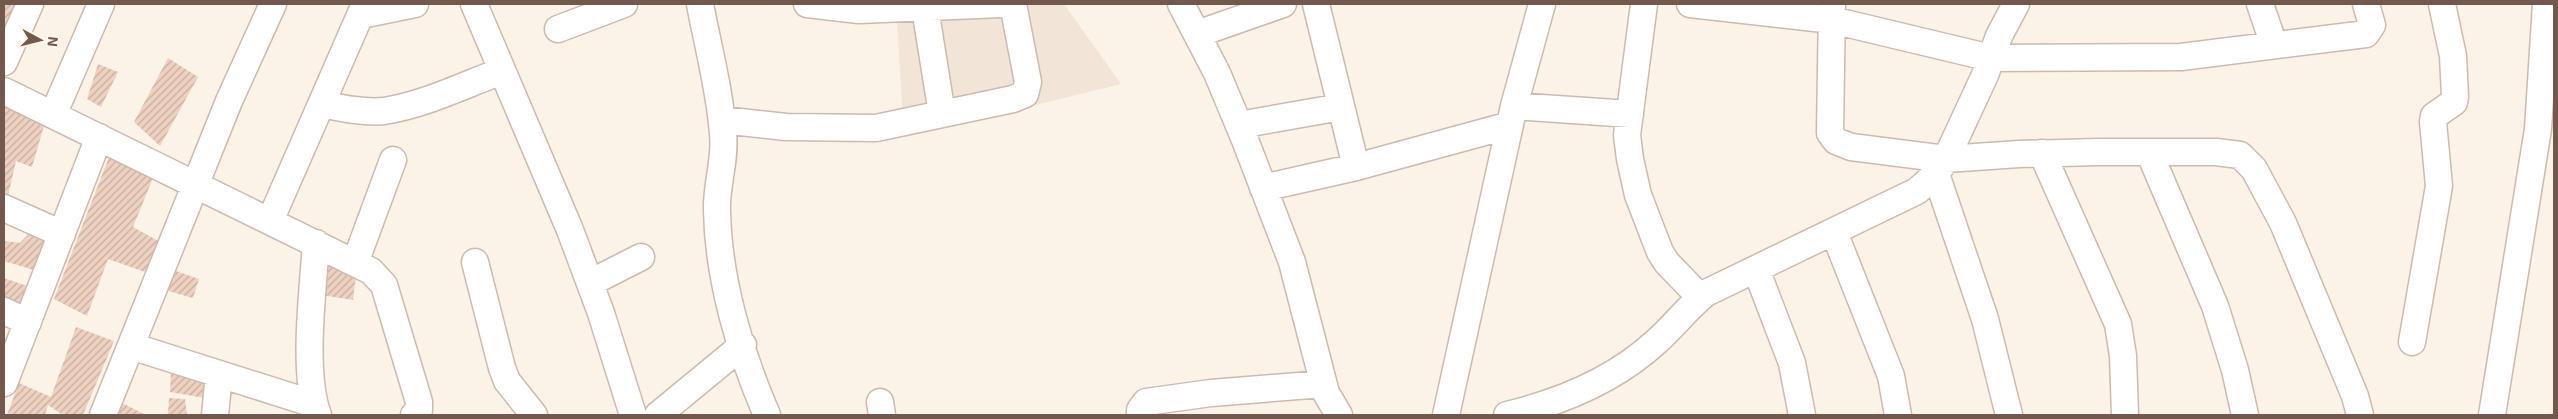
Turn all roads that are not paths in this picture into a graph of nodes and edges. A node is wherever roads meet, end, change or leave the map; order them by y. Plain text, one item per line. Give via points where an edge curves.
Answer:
1 (30, 4) edge
2 (101, 4) edge
3 (273, 4) edge
4 (416, 4) edge
5 (474, 4) edge
6 (624, 4) edge
7 (700, 4) edge
8 (807, 4) edge
9 (1000, 4) edge
10 (1013, 4) edge
11 (1181, 4) edge
12 (1283, 4) edge
13 (1316, 4) edge
14 (1542, 4) edge
15 (1644, 4) edge
16 (1690, 4) edge
17 (2016, 4) edge
18 (2260, 4) edge
19 (2366, 4) edge
20 (2442, 4) edge
21 (2546, 4) edge
22 (925, 8) junction
23 (363, 9) edge
24 (1832, 12) edge
25 (558, 29) dead end
26 (1197, 34) junction
27 (2274, 46) junction
28 (1991, 58) junction
29 (4, 62) edge
30 (502, 72) junction
31 (4, 91) edge
32 (322, 104) junction
33 (1341, 107) junction
34 (942, 114) junction
35 (1630, 114) junction
36 (53, 115) junction
37 (1512, 115) junction
38 (722, 120) junction
39 (1239, 125) junction
40 (100, 137) junction
41 (2149, 152) junction
42 (2042, 153) junction
43 (393, 160) dead end
44 (2544, 163) edge
45 (1941, 166) junction
46 (1356, 167) junction
47 (196, 185) junction
48 (1263, 188) junction
49 (4, 208) edge
50 (270, 221) junction
51 (1834, 232) junction
52 (62, 234) junction
53 (316, 244) junction
54 (641, 257) dead end
55 (475, 262) dead end
56 (356, 263) junction
57 (1756, 269) junction
58 (590, 283) junction
59 (1700, 297) junction
60 (4, 311) edge
61 (28, 322) junction
62 (2412, 342) dead end
63 (743, 345) junction
64 (131, 346) junction
65 (219, 374) junction
66 (4, 383) edge
67 (1323, 384) junction
68 (1554, 408) edge
69 (316, 410) edge
70 (103, 415) edge
71 (214, 415) edge
72 (414, 415) edge
73 (534, 415) edge
74 (633, 415) edge
75 (658, 415) edge
76 (767, 415) edge
77 (1140, 415) edge
78 (1339, 415) edge
79 (1446, 415) edge
80 (1507, 415) edge
81 (1802, 415) edge
82 (1898, 415) edge
83 (2009, 415) edge
84 (2125, 415) edge
85 (2245, 415) edge
86 (2360, 415) edge
87 (2492, 415) edge

1 - 29 street
2 - 36 street
3 - 47 street
4 - 23 street
5 - 30 street
6 - 25 street
7 - 38 street
8 - 22 street via 859,10
9 - 22 street
10 - 34 street via 1028,82 1025,94
11 - 26 street
12 - 26 street
13 - 33 street
14 - 37 street
15 - 35 street
16 - 24 street
17 - 28 street
18 - 27 street
19 - 27 street via 2372,25 2366,34
20 - 62 street via 2453,56 2455,96 2454,102 2434,116 2432,122 2439,186
21 - 44 street via 2538,129
22 - 34 street
23 - 32 street
24 - 28 street
24 - 45 street via 1830,133 1836,141 1851,147
26 - 39 street
27 - 28 street via 2181,57
28 - 45 street
30 - 32 street via 384,111
30 - 58 street via 549,175
31 - 36 street
32 - 50 street
33 - 39 street
33 - 46 street
34 - 38 street via 852,130
35 - 37 street
35 - 59 street via 1627,135 1641,203 1660,252
36 - 40 street
37 - 46 street
37 - 79 street
38 - 63 street via 724,137 717,208 721,270
39 - 48 street
40 - 47 street
40 - 52 street
41 - 42 street
41 - 85 street via 2215,306
41 - 86 street via 2240,155 2254,169 2283,223
42 - 45 street
42 - 84 street via 2118,324 2123,356
43 - 56 street
44 - 87 street
45 - 51 street via 1917,191
45 - 83 street
46 - 48 street
47 - 50 street
47 - 64 street
48 - 67 street via 1292,262
49 - 52 street
50 - 53 street
51 - 57 street
51 - 82 street via 1891,376
52 - 61 street
53 - 56 street
53 - 69 street via 310,337
54 - 58 street
55 - 73 street via 507,381
56 - 72 street via 372,271 384,285 419,402 419,410
57 - 59 street
57 - 81 street via 1792,362
58 - 74 street
59 - 68 street via 1656,342 1600,382
60 - 61 street
61 - 66 street
63 - 75 street
63 - 76 street
64 - 65 street
64 - 70 street
65 - 69 street
65 - 71 street
67 - 77 street via 1146,402
67 - 78 street
68 - 80 street

